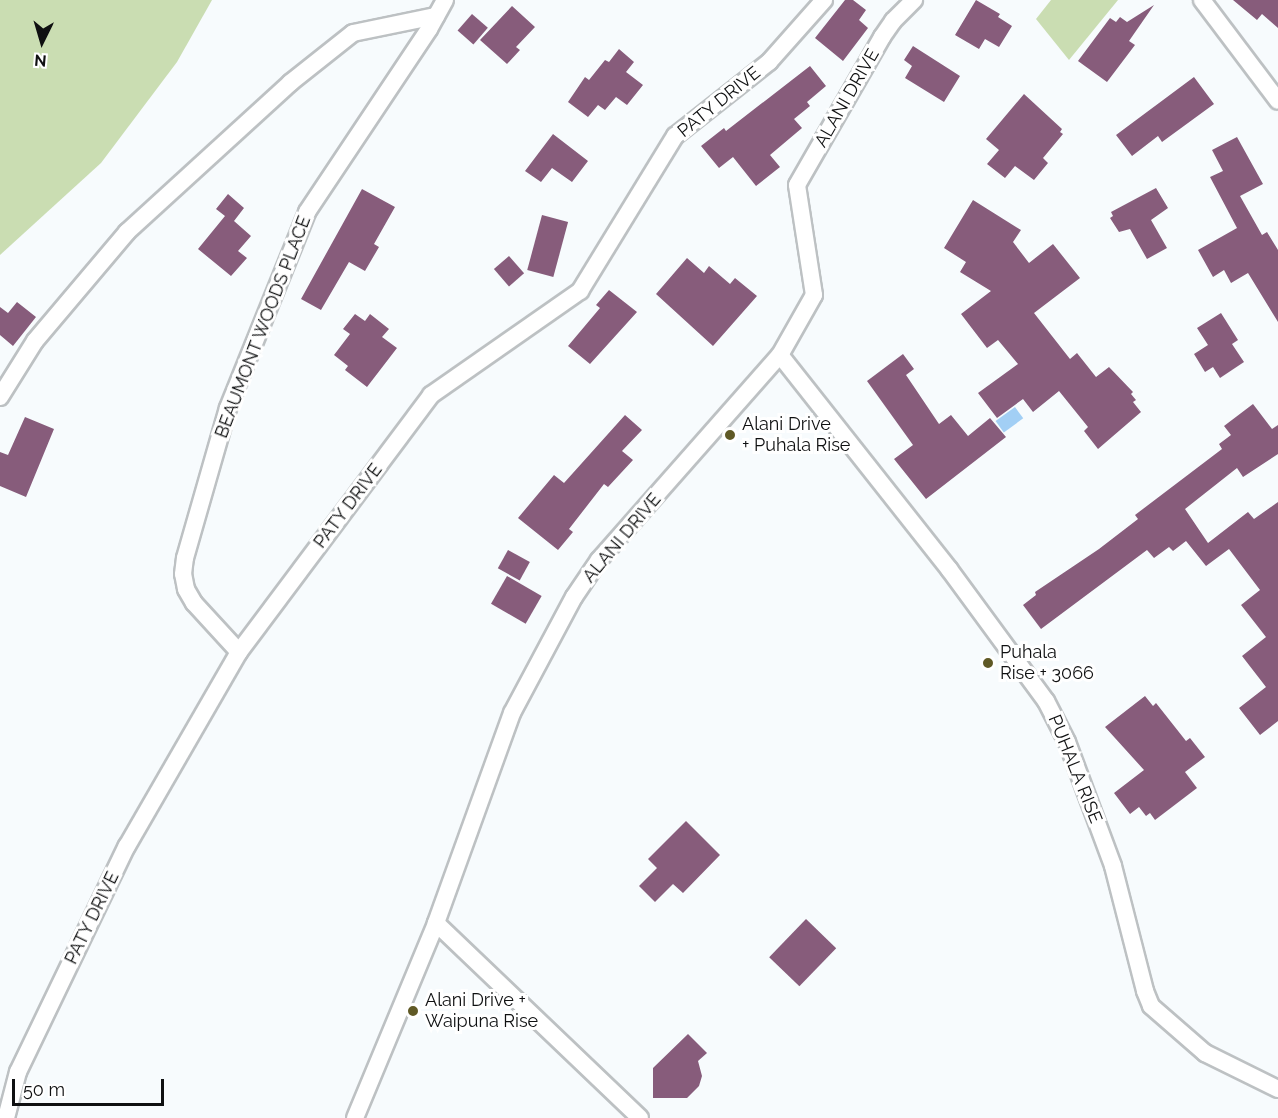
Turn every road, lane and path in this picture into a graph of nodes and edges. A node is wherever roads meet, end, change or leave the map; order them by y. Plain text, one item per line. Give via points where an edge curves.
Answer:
1 (445, 0) edge
2 (824, 0) edge
3 (914, 0) edge
4 (1202, 0) edge
5 (436, 16) junction
6 (1278, 101) edge
7 (780, 355) junction
8 (0, 397) edge
9 (239, 652) junction
10 (436, 923) junction
11 (1278, 1089) edge
12 (6, 1118) edge
13 (355, 1118) edge
14 (640, 1118) edge

1 - 5 street, BEAUMONT WOODS PLACE
2 - 9 street, PATY DRIVE via 769,62 675,136 580,291 431,395
3 - 7 street, ALANI DRIVE via 882,37 797,185 814,295
4 - 6 street
5 - 8 street via 353,33 290,83 127,232 35,340
5 - 9 street, BEAUMONT WOODS PLACE via 307,212 228,408 183,574 194,603
7 - 10 street, ALANI DRIVE via 599,560 574,597 512,713
7 - 11 street, PUHALA RISE via 949,569 1046,702 1067,742 1113,866 1151,1006 1204,1053
9 - 12 street, PATY DRIVE via 127,846 18,1072
10 - 13 street, ALANI DRIVE
10 - 14 street

